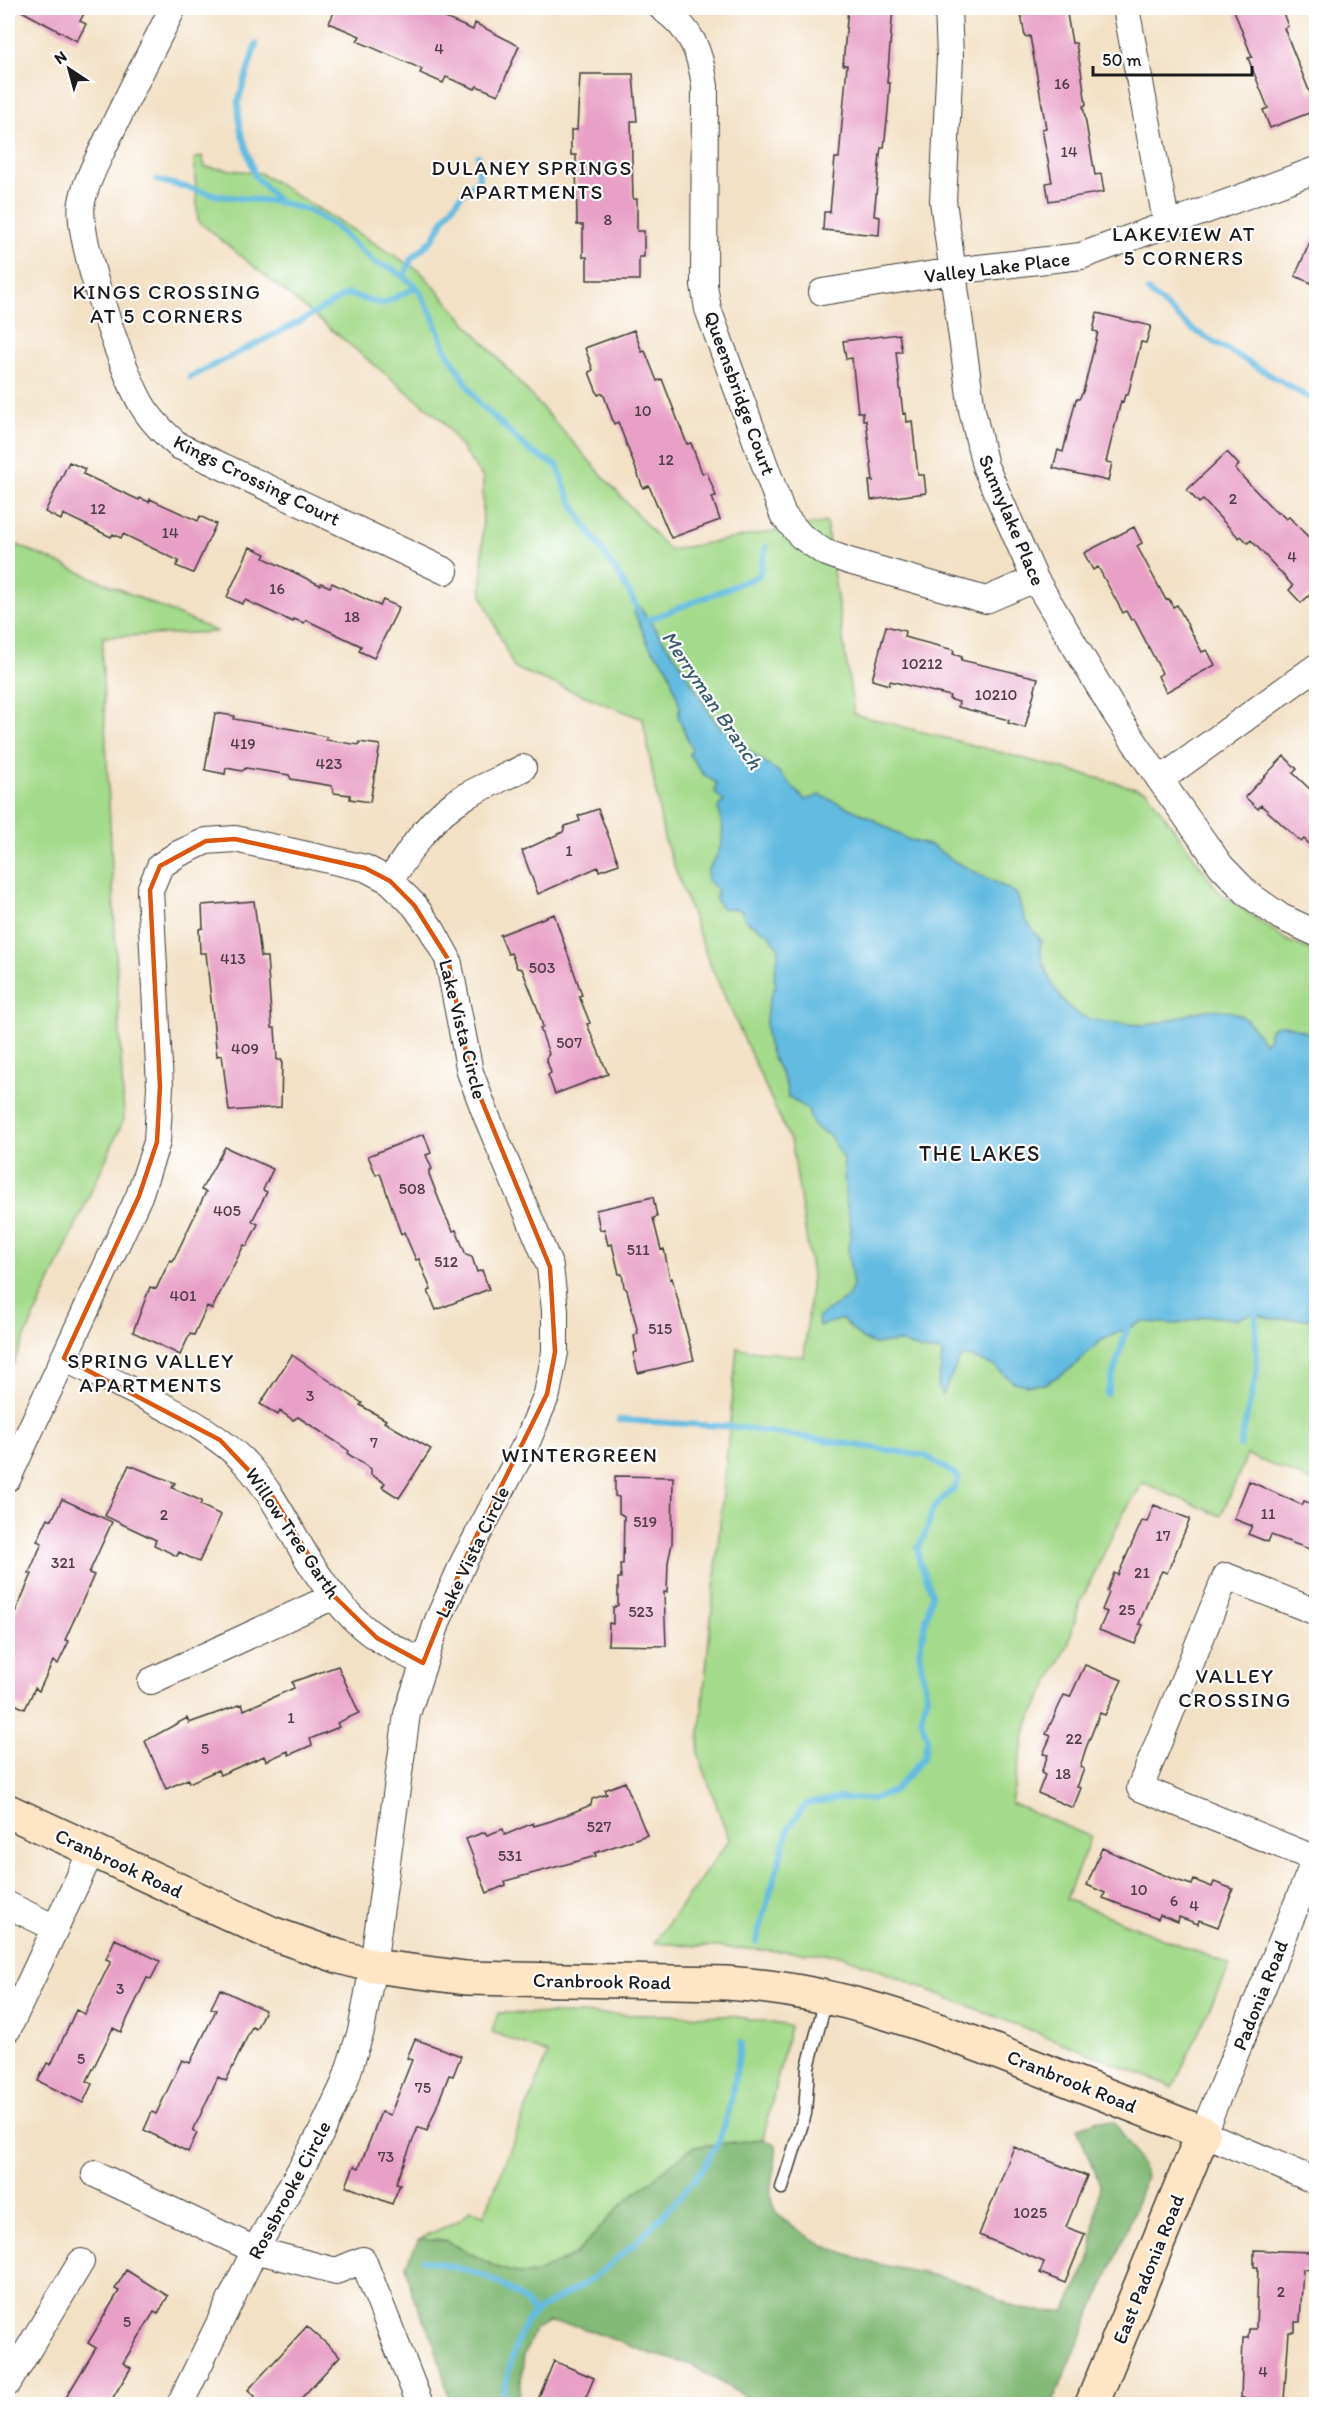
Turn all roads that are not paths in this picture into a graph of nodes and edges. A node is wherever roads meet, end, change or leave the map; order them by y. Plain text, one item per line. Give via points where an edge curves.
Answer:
1 (172, 8) edge
2 (662, 8) edge
3 (948, 8) edge
4 (1125, 8) edge
5 (1317, 170) edge
6 (1167, 226) junction
7 (953, 271) junction
8 (822, 292) dead end
9 (445, 571) dead end
10 (1035, 579) junction
11 (1317, 667) edge
12 (523, 768) dead end
13 (1160, 780) junction
14 (390, 881) junction
15 (1317, 933) edge
16 (64, 1358) junction
17 (8, 1478) edge
18 (334, 1596) junction
19 (1317, 1612) edge
20 (423, 1663) junction
21 (151, 1681) dead end
22 (8, 1811) edge
23 (92, 1850) junction
24 (1316, 1858) edge
25 (8, 1905) edge
26 (55, 1928) junction
27 (373, 1966) junction
28 (827, 1995) junction
29 (8, 2029) edge
30 (1203, 2133) junction
31 (95, 2174) dead end
32 (1317, 2181) edge
33 (782, 2188) dead end
34 (255, 2250) junction
35 (81, 2262) dead end
36 (8, 2383) edge
37 (180, 2404) edge
38 (420, 2404) edge
39 (1092, 2404) edge

1 - 9 street, Kings Crossing Court via 82,201 81,227 87,250 120,353 142,405 159,429 179,446
2 - 10 street, Queensbridge Court via 686,32 700,54 705,87 704,285 708,309 783,515 801,536 824,552 986,600
3 - 7 street, Sunnylake Place via 950,57 943,201
4 - 6 street
5 - 6 street, Valley Lake Place
6 - 7 street, Valley Lake Place via 1081,256
7 - 8 street, Valley Lake Place
7 - 10 street, Sunnylake Place via 972,410 985,466
10 - 13 street, Sunnylake Place
11 - 13 street
12 - 14 street via 462,798 436,820 413,844
13 - 15 street, Sunnylake Place via 1221,866 1248,894 1281,917
14 - 16 street, Lake Vista Circle via 365,868 235,839 206,841 160,866 150,890 160,1086 157,1142 139,1196
14 - 20 street, Lake Vista Circle via 432,930 448,959 470,1072 550,1267 555,1310 555,1352 547,1394 527,1442 464,1561
16 - 17 street, Lake Vista Circle
16 - 18 street, Willow Tree Garth via 220,1440 271,1494 308,1560
18 - 20 street, Willow Tree Garth via 377,1638
18 - 21 street
19 - 24 street via 1226,1576 1140,1788
20 - 27 street, Lake Vista Circle via 407,1714
22 - 23 street, Cranbrook Road
23 - 26 street
23 - 27 street, Cranbrook Road via 271,1933
24 - 30 street, Padonia Road
25 - 26 street
26 - 29 street
27 - 28 street, Cranbrook Road via 466,1978 736,1984
27 - 34 street, Rossbrooke Circle via 361,2031 344,2084
28 - 30 street, Cranbrook Road via 936,2027
28 - 33 lane via 808,2067 805,2114
30 - 32 street
30 - 39 street, East Padonia Road
31 - 34 street
34 - 37 street, Rossbrooke Circle
34 - 38 street via 336,2271 363,2260
35 - 36 street

